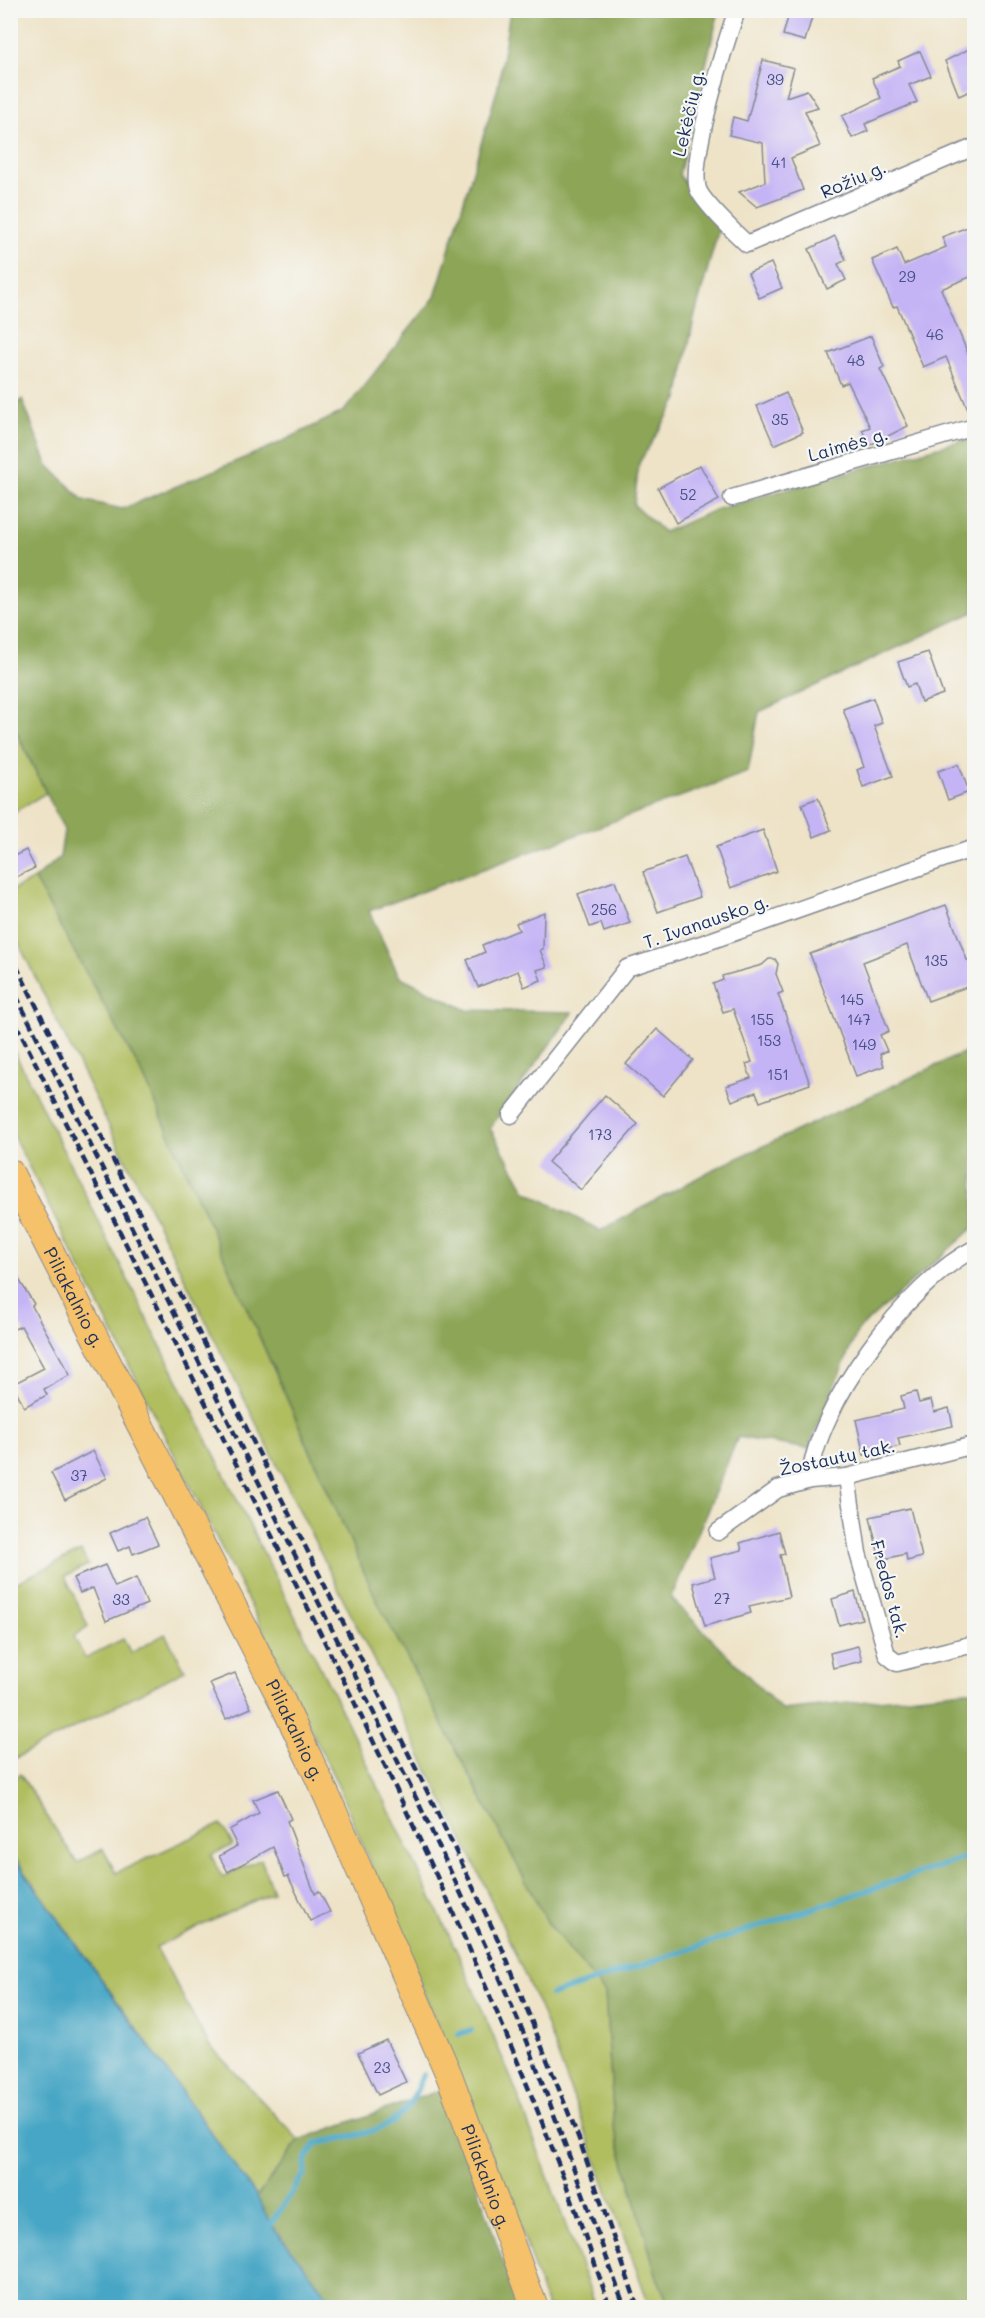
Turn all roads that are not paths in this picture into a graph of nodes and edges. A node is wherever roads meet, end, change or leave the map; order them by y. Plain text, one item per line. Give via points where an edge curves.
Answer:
1 (737, 10) edge
2 (975, 147) edge
3 (747, 244) joint
4 (975, 427) edge
5 (732, 498) dead end
6 (975, 848) edge
7 (511, 1116) dead end
8 (10, 1172) edge
9 (975, 1249) edge
10 (975, 1445) edge
11 (848, 1477) junction
12 (810, 1480) junction
13 (718, 1532) dead end
14 (975, 1644) edge
15 (535, 2307) edge

1 - 3 street, Lekėčių g. via 723,50 695,170 699,192
2 - 3 street, Rožių g.
4 - 5 street, Laimės g.
6 - 7 street, T. Ivanausko g. via 627,968
8 - 15 main road, Piliakalnio g. via 327,1796 449,2075
9 - 12 street via 942,1269 864,1355 822,1434
10 - 11 street, Žostautų tak.
11 - 12 street, Žostautų tak.
11 - 14 street, Fredos tak. via 858,1553 887,1655 897,1663
12 - 13 street, Žostautų tak. via 777,1489

